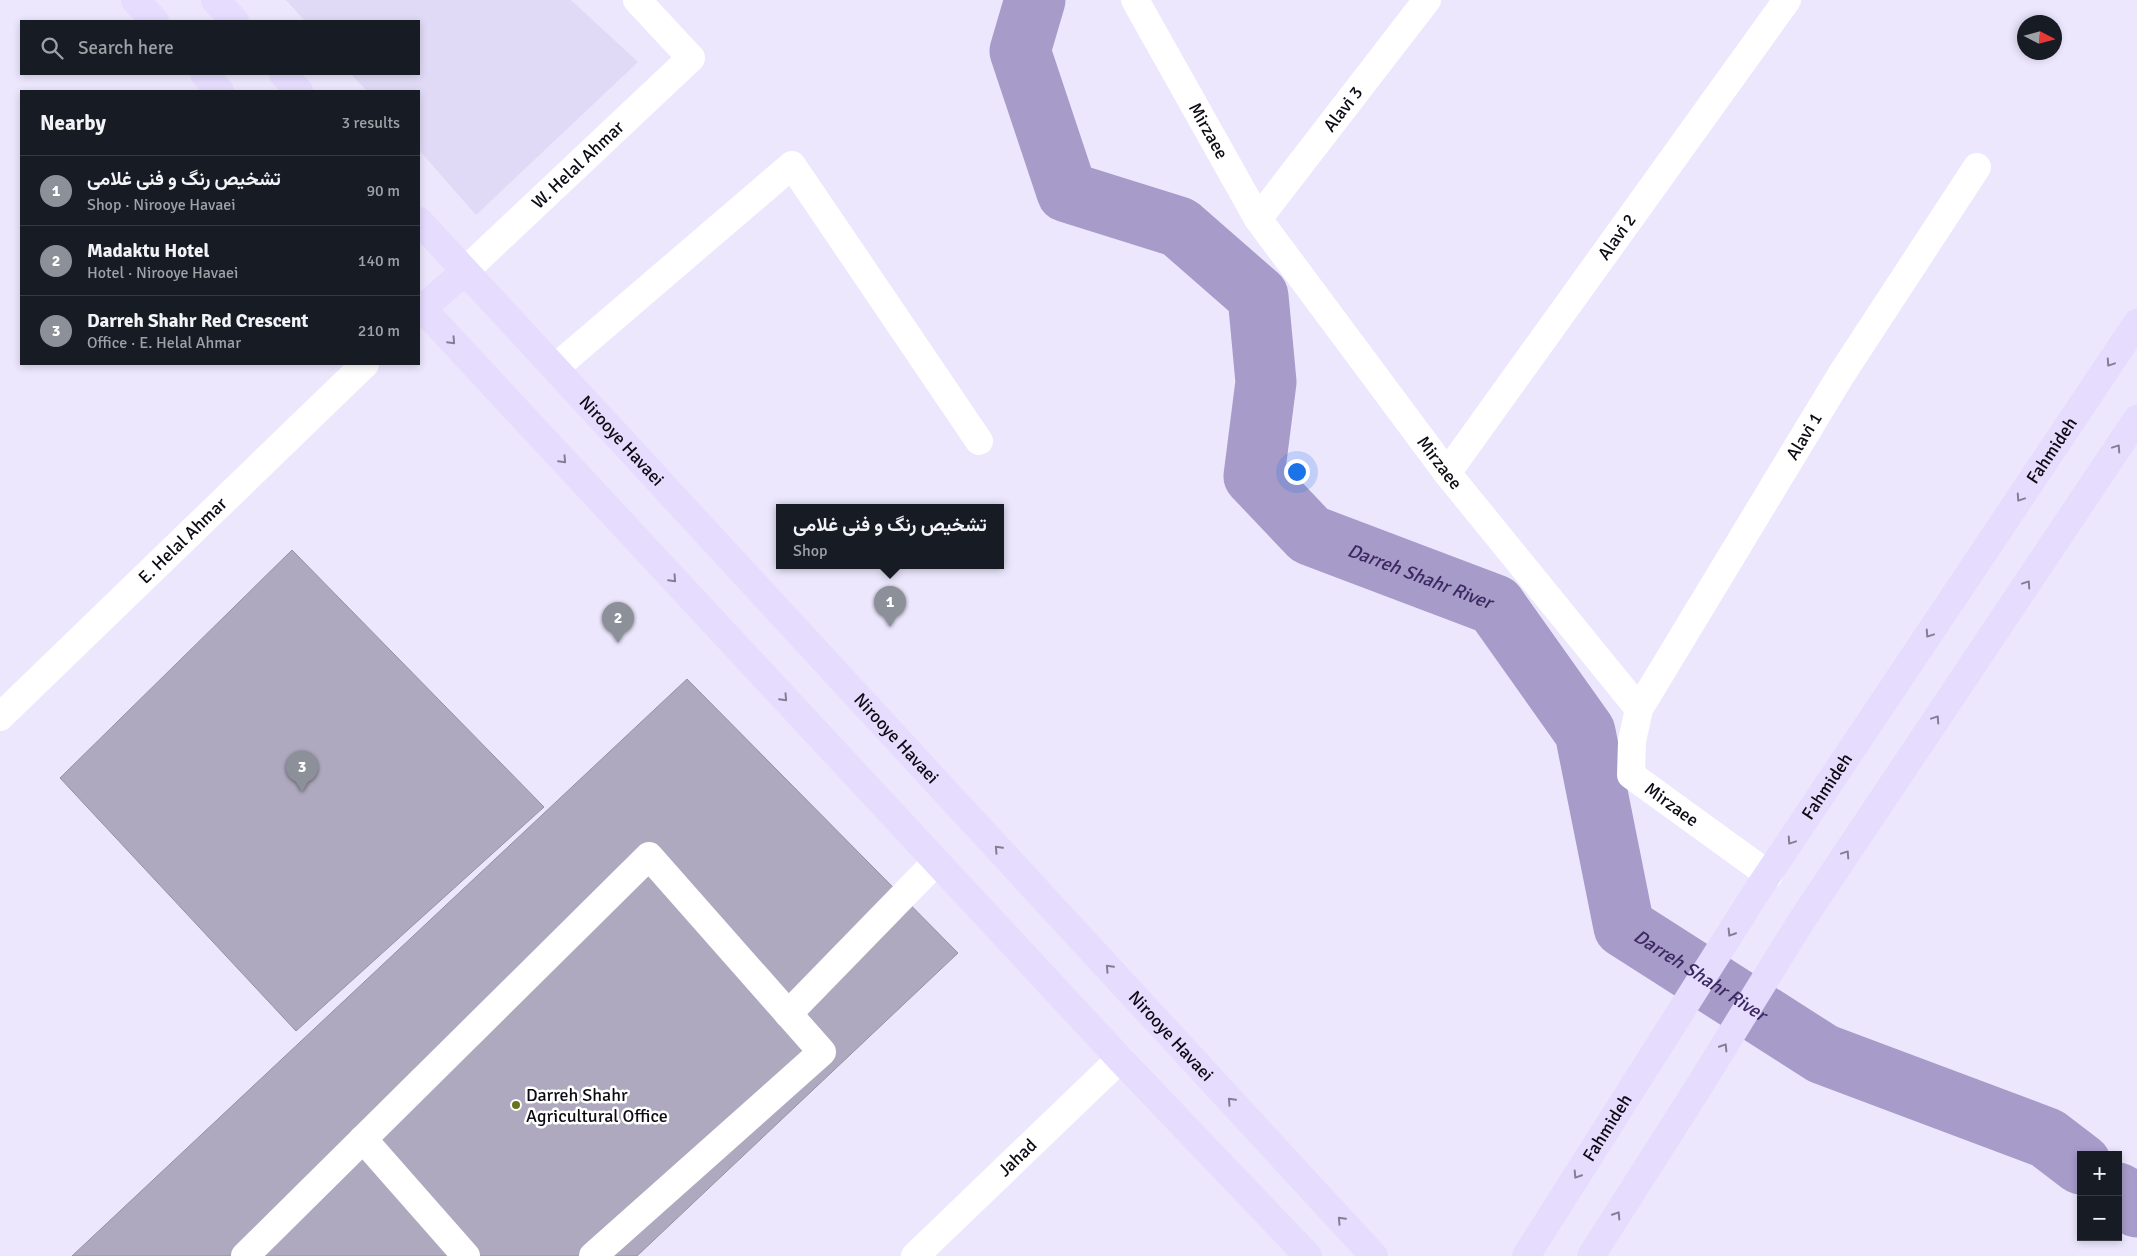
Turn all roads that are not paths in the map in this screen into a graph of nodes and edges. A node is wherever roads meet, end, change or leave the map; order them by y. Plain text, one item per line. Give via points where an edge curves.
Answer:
1 (135, 0) edge
2 (215, 0) edge
3 (637, 0) edge
4 (1135, 0) edge
5 (1427, 0) edge
6 (1787, 0) edge
7 (154, 20) edge
8 (234, 20) edge
9 (205, 75) edge
10 (284, 75) edge
11 (219, 90) edge
12 (298, 90) edge
13 (1977, 167) dead end
14 (1258, 219) junction
15 (420, 222) edge
16 (465, 270) junction
17 (420, 309) edge
18 (2137, 323) edge
19 (364, 365) edge
20 (555, 368) junction
21 (2137, 418) edge
22 (979, 441) dead end
23 (1447, 474) junction
24 (1639, 709) junction
25 (0, 717) edge
26 (936, 862) junction
27 (1763, 883) junction
28 (788, 1014) junction
29 (1120, 1059) junction
30 (363, 1139) junction
31 (245, 1256) edge
32 (466, 1256) edge
33 (593, 1256) edge
34 (915, 1256) edge
35 (1308, 1256) edge
36 (1374, 1256) edge
37 (1526, 1256) edge
38 (1591, 1256) edge

1 - 7 main road
2 - 8 main road
3 - 16 street, W. Helal Ahmar via 691,58
4 - 14 street, Mirzaee
5 - 14 street, Alavi 3
6 - 23 street, Alavi 2
9 - 11 main road
10 - 12 main road
13 - 24 street, Alavi 1 via 1841,375
14 - 23 street, Mirzaee
15 - 16 main road, Nirooye Havaei
16 - 17 main road
16 - 20 main road, Nirooye Havaei
17 -> 26 main road
18 -> 27 main road, Fahmideh
19 - 25 street, E. Helal Ahmar
20 - 22 street via 792,166
36 -> 20 main road, Nirooye Havaei
38 -> 21 main road via 1800,923
23 - 24 street, Mirzaee
24 - 27 street, Mirzaee via 1632,741 1631,775
26 - 28 street
26 - 29 main road
27 -> 37 main road, Fahmideh
28 - 30 street via 649,856
28 - 33 street via 822,1052
29 - 34 street, Jahad
29 - 35 main road
30 - 31 street
30 - 32 street

